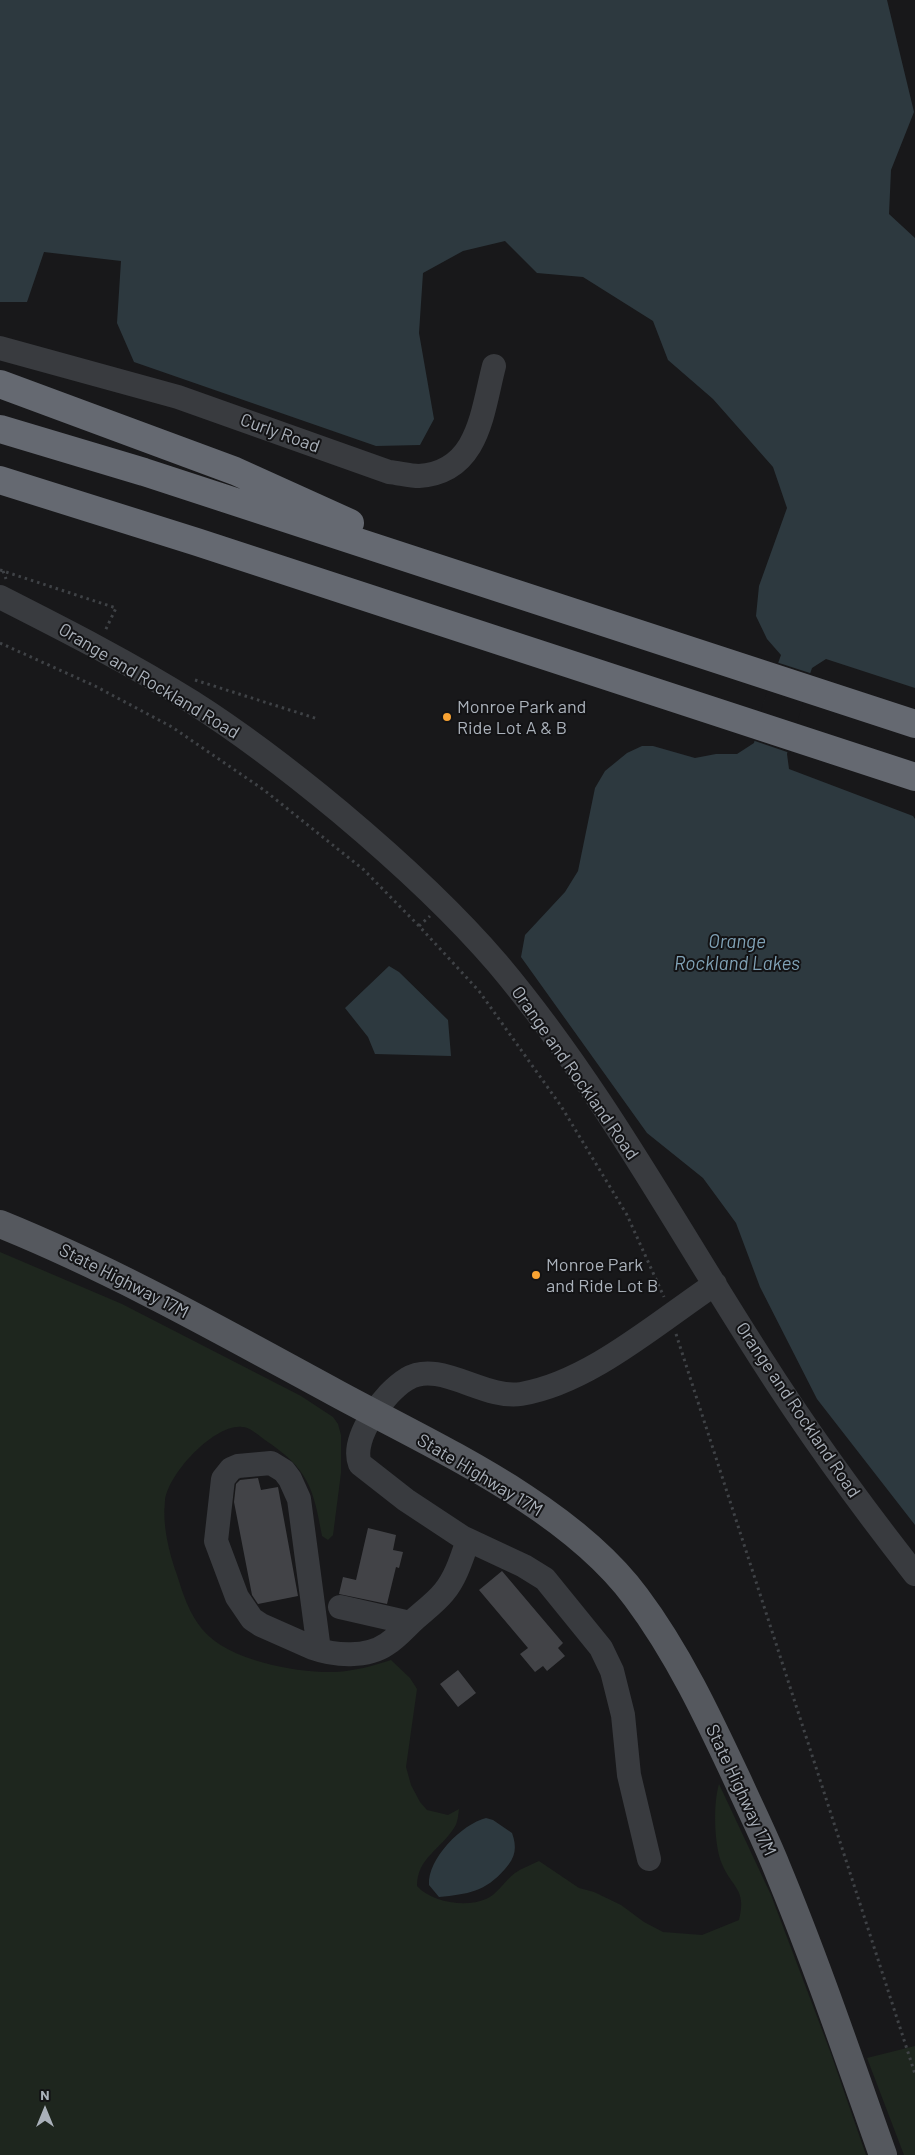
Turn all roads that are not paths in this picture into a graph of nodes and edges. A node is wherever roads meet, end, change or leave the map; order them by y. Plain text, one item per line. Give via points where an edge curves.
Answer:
1 (0, 348) edge
2 (494, 366) dead end
3 (0, 384) edge
4 (0, 429) edge
5 (0, 480) edge
6 (0, 495) edge
7 (197, 542) junction
8 (500, 588) junction
9 (0, 597) edge
10 (915, 724) edge
11 (915, 777) edge
12 (0, 1224) edge
13 (715, 1284) junction
14 (374, 1413) junction
15 (468, 1540) junction
16 (915, 1574) edge
17 (340, 1606) dead end
18 (410, 1623) junction
19 (319, 1650) junction
20 (649, 1859) dead end
21 (883, 2155) edge

1 - 2 street, Curly Road via 178,397 389,472 418,476 443,472 460,461 474,442
3 - 8 highway via 235,471 358,526 416,547
4 - 8 highway
5 - 7 highway
6 - 7 highway via 82,519
7 - 11 highway
8 - 10 highway
9 - 13 street, Orange and Rockland Road via 121,660 226,724 286,768 376,842 443,904 500,966 560,1045
12 - 14 main road, State Highway 17M via 180,1308
13 - 14 street via 610,1357 557,1383 520,1394 504,1394 438,1374 422,1373 407,1379
13 - 16 street, Orange and Rockland Road via 794,1407
14 - 15 street via 358,1443 360,1464 406,1500
14 - 21 main road, State Highway 17M via 524,1496 593,1550 634,1595 676,1655 714,1728 773,1859
15 - 18 street via 444,1592
15 - 20 street via 545,1579 601,1648 608,1661 623,1715 630,1775
17 - 18 street
18 - 19 street via 387,1644 374,1650 342,1654
19 - 19 street via 261,1625 252,1619 237,1597 216,1541 223,1479 231,1469 271,1463 290,1479 299,1498

